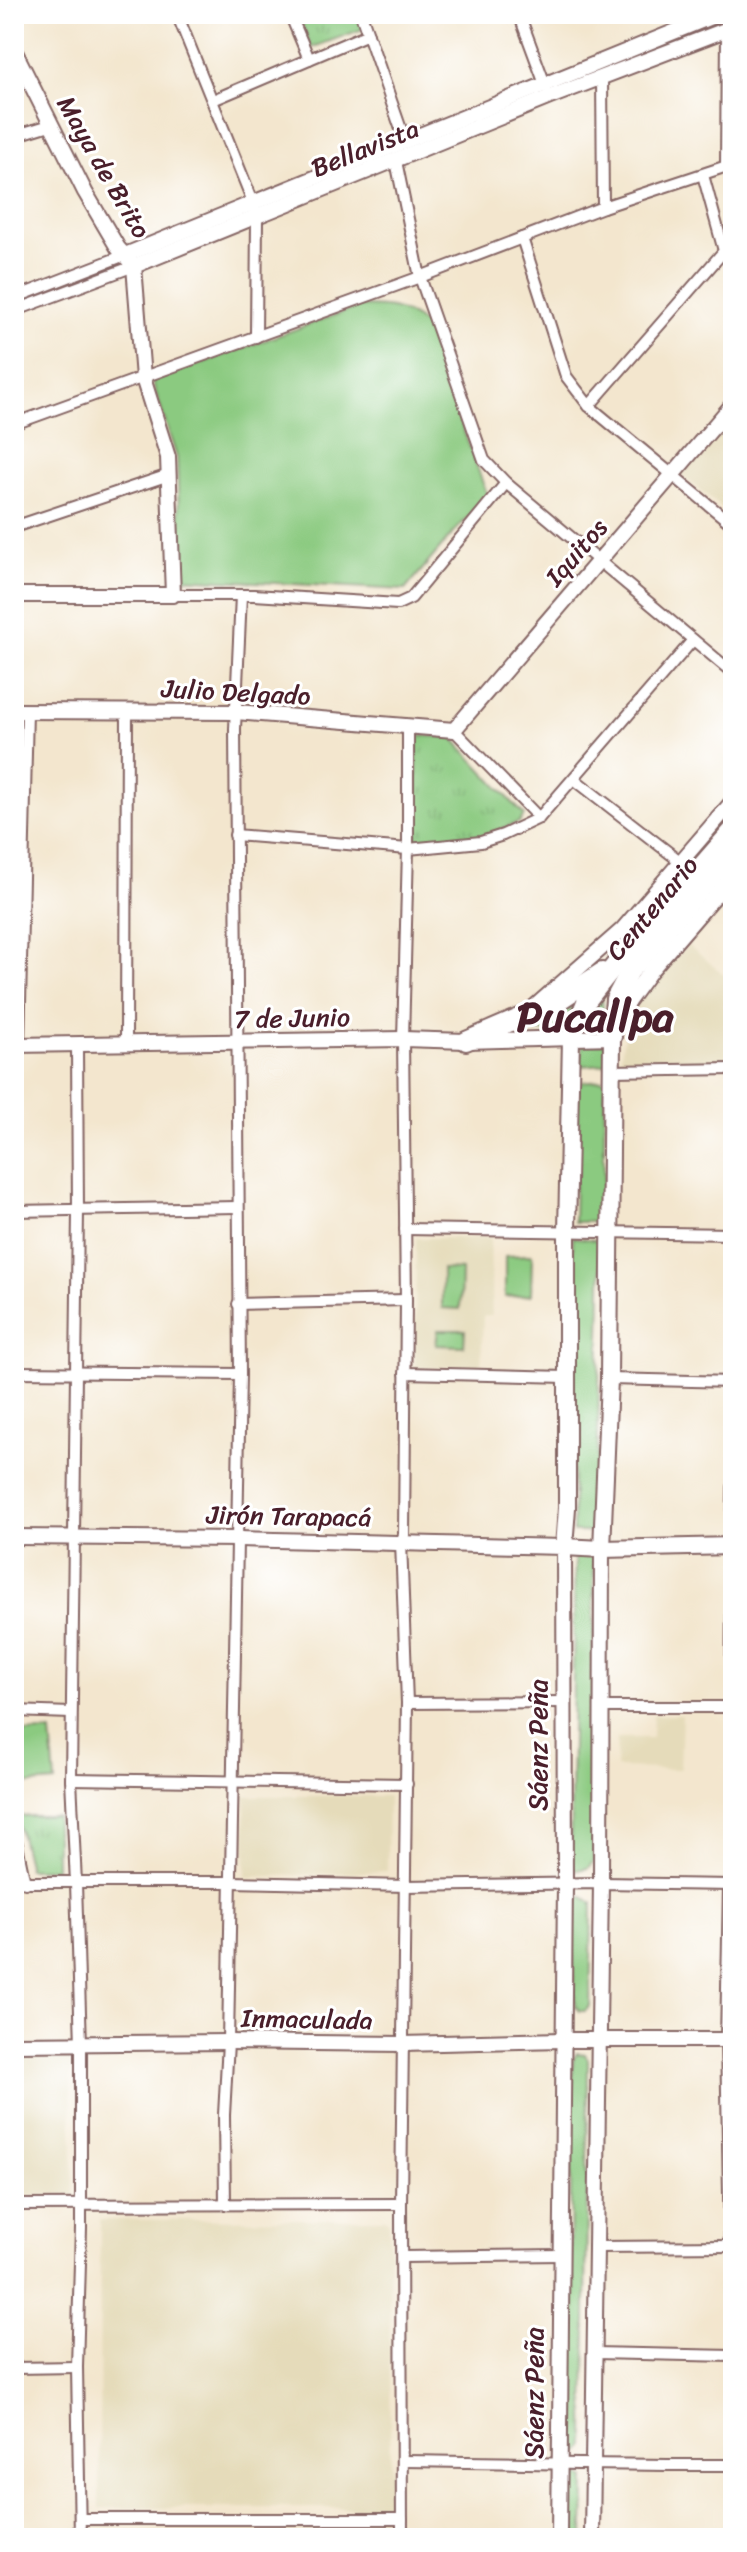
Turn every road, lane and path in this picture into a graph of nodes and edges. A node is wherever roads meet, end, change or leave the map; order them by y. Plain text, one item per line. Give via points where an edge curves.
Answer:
1 (177, 14) edge
2 (290, 14) edge
3 (361, 14) edge
4 (519, 14) edge
5 (718, 14) edge
6 (730, 29) edge
7 (368, 34) junction
8 (14, 50) edge
9 (309, 59) junction
10 (602, 76) junction
11 (547, 90) junction
12 (213, 100) junction
13 (50, 125) junction
14 (14, 136) edge
15 (405, 141) junction
16 (396, 161) junction
17 (730, 165) edge
18 (703, 175) junction
19 (253, 202) junction
20 (603, 207) junction
21 (257, 218) junction
22 (522, 238) junction
23 (724, 251) junction
24 (733, 259) edge
25 (130, 260) junction
26 (420, 277) junction
27 (14, 298) edge
28 (14, 311) edge
29 (256, 337) junction
30 (143, 378) junction
31 (733, 404) edge
32 (589, 406) junction
33 (14, 424) edge
34 (169, 475) junction
35 (673, 476) junction
36 (506, 483) junction
37 (733, 525) edge
38 (14, 527) edge
39 (600, 561) junction
40 (14, 595) edge
41 (173, 595) junction
42 (241, 595) junction
43 (693, 640) junction
44 (733, 673) edge
45 (127, 710) junction
46 (20, 711) edge
47 (236, 712) junction
48 (408, 728) junction
49 (454, 730) junction
50 (574, 779) junction
51 (733, 801) edge
52 (539, 818) junction
53 (733, 830) edge
54 (235, 835) junction
55 (408, 849) junction
56 (733, 852) edge
57 (681, 862) junction
58 (733, 875) edge
59 (615, 965) junction
60 (522, 1017) junction
61 (612, 1029) junction
62 (571, 1038) junction
63 (403, 1039) junction
64 (466, 1041) junction
65 (238, 1043) junction
66 (16, 1045) edge
67 (77, 1045) junction
68 (126, 1045) junction
69 (733, 1069) edge
70 (611, 1071) junction
71 (237, 1207) junction
72 (14, 1211) edge
73 (78, 1211) junction
74 (405, 1229) junction
75 (567, 1231) junction
76 (609, 1233) junction
77 (733, 1234) edge
78 (406, 1300) junction
79 (238, 1304) junction
80 (14, 1372) edge
81 (405, 1373) junction
82 (74, 1374) junction
83 (240, 1374) junction
84 (566, 1377) junction
85 (609, 1379) junction
86 (733, 1382) edge
87 (733, 1487) edge
88 (14, 1537) edge
89 (73, 1538) junction
90 (239, 1539) junction
91 (401, 1542) junction
92 (732, 1546) edge
93 (564, 1547) junction
94 (602, 1549) junction
95 (564, 1702) junction
96 (407, 1703) junction
97 (601, 1707) junction
98 (732, 1707) edge
99 (14, 1711) edge
100 (71, 1713) junction
101 (71, 1779) junction
102 (234, 1783) junction
103 (407, 1784) junction
104 (14, 1831) edge
105 (20, 1882) edge
106 (231, 1882) junction
107 (76, 1883) junction
108 (601, 1883) junction
109 (565, 1884) junction
110 (731, 1885) edge
111 (406, 1886) junction
112 (599, 2039) junction
113 (563, 2040) junction
114 (730, 2040) edge
115 (228, 2042) junction
116 (14, 2044) edge
117 (403, 2044) junction
118 (81, 2045) junction
119 (225, 2204) junction
120 (401, 2204) junction
121 (14, 2205) edge
122 (81, 2207) junction
123 (732, 2246) edge
124 (596, 2247) junction
125 (561, 2255) junction
126 (403, 2257) junction
127 (595, 2353) junction
128 (733, 2356) edge
129 (77, 2367) junction
130 (14, 2368) edge
131 (402, 2461) junction
132 (559, 2463) junction
133 (733, 2465) edge
134 (593, 2466) junction
135 (80, 2519) junction
136 (402, 2519) junction
137 (80, 2538) edge
138 (402, 2538) edge
139 (559, 2538) edge
140 (592, 2538) edge

1 - 12 street
2 - 9 street
3 - 7 street
4 - 11 street
5 - 11 street, Bellavista
6 - 10 street, Bellavista
6 - 17 street
7 - 9 street
7 - 15 street
8 - 13 street, Maya de Brito
9 - 12 street
10 - 11 street, Bellavista
10 - 20 street
11 - 15 street, Bellavista
11 - 16 street, Bellavista
12 - 19 street
13 - 14 street
13 - 25 street, Maya de Brito via 118,248
15 - 19 street, Bellavista
16 - 21 street, Bellavista
16 - 26 street
17 - 18 street
18 - 20 street
18 - 23 street
19 - 21 street
19 - 25 street, Bellavista
20 - 22 street
21 - 25 street, Bellavista
21 - 29 street
22 - 26 street
22 - 32 street via 566,376
23 - 24 street
23 - 32 street
25 - 27 street, Bellavista
25 - 28 street, Bellavista
25 - 30 street, Maya de Brito
26 - 29 street
26 - 36 street via 478,446
29 - 30 street
30 - 33 street
30 - 34 street, Maya de Brito
31 - 35 street, Iquitos
32 - 35 street
34 - 38 street
34 - 41 street, Maya de Brito
35 - 37 street
35 - 39 street, Iquitos
36 - 39 street
36 - 42 street via 411,598 398,604
39 - 43 street
39 - 49 street, Iquitos
40 - 41 street
41 - 42 street
42 - 47 street
43 - 44 street
43 - 50 street
45 - 46 street, Julio Delgado
45 - 47 street, Julio Delgado
45 - 68 street
46 - 66 street
47 - 48 street, Julio Delgado
47 - 54 street
48 - 49 street, Julio Delgado
48 - 55 street
49 - 52 street
50 - 52 street
50 - 57 street
51 - 57 street
52 - 55 street via 481,842
53 - 59 highway, Centenario
54 - 55 street
54 - 65 street
55 - 63 street
56 - 61 highway, Centenario via 630,971 615,999
57 - 60 street via 622,930
58 - 61 street via 651,970
59 - 60 highway
59 - 62 highway, Sáenz Peña via 586,1002
60 - 64 highway
61 - 62 street, 7 de Junio
61 - 70 main road
62 - 64 street, 7 de Junio
62 - 75 main road, Sáenz Peña
63 - 64 street, 7 de Junio
63 - 65 street, 7 de Junio
63 - 74 street
65 - 68 street, 7 de Junio
65 - 71 street
66 - 67 street, 7 de Junio
67 - 68 street, 7 de Junio
67 - 73 street
69 - 70 street
70 - 76 main road
71 - 73 street
71 - 79 street
72 - 73 street
73 - 82 street
74 - 75 street
74 - 78 street
75 - 76 street
75 - 84 main road, Sáenz Peña
76 - 77 street
76 - 85 main road
78 - 79 street
78 - 81 street
79 - 83 street
80 - 82 street
81 - 84 street
81 - 91 street
82 - 83 street
82 - 89 street
83 - 90 street
84 - 93 main road, Sáenz Peña
85 - 86 street
85 - 94 main road
87 - 92 street
88 - 89 street, Jirón Tarapacá
89 - 90 street, Jirón Tarapacá
89 - 100 street
90 - 91 street, Jirón Tarapacá
90 - 102 street
91 - 93 street, Jirón Tarapacá
91 - 96 street
92 - 94 main road
92 - 98 street
93 - 94 main road
93 - 95 street, Sáenz Peña
94 - 97 street
95 - 96 street
95 - 109 street, Sáenz Peña
96 - 103 street
97 - 98 street
97 - 108 street
99 - 100 street
100 - 101 street
101 - 102 street
101 - 107 street
102 - 103 street
102 - 106 street
103 - 111 street
104 - 105 street
105 - 107 street
106 - 107 street
106 - 111 street
106 - 115 street
107 - 118 street
108 - 109 street
108 - 110 street
108 - 112 street
109 - 111 street
109 - 113 street, Sáenz Peña
110 - 114 street
111 - 117 street
112 - 113 street, Inmaculada
112 - 114 street, Inmaculada
112 - 124 street
113 - 117 street, Inmaculada
113 - 125 street, Sáenz Peña
114 - 123 street
115 - 117 street, Inmaculada
115 - 118 street, Inmaculada
115 - 119 street
116 - 118 street, Inmaculada
117 - 120 street
118 - 122 street
119 - 120 street
119 - 122 street
120 - 126 street
121 - 122 street
122 - 129 street
123 - 124 street
124 - 127 street
125 - 126 street
125 - 132 street, Sáenz Peña
126 - 131 street
127 - 128 street
127 - 134 street
129 - 130 street
129 - 135 street
131 - 132 street
131 - 136 street
132 - 134 street
132 - 139 street, Sáenz Peña
133 - 134 street
134 - 140 street
135 - 136 street
135 - 137 street
136 - 138 street

